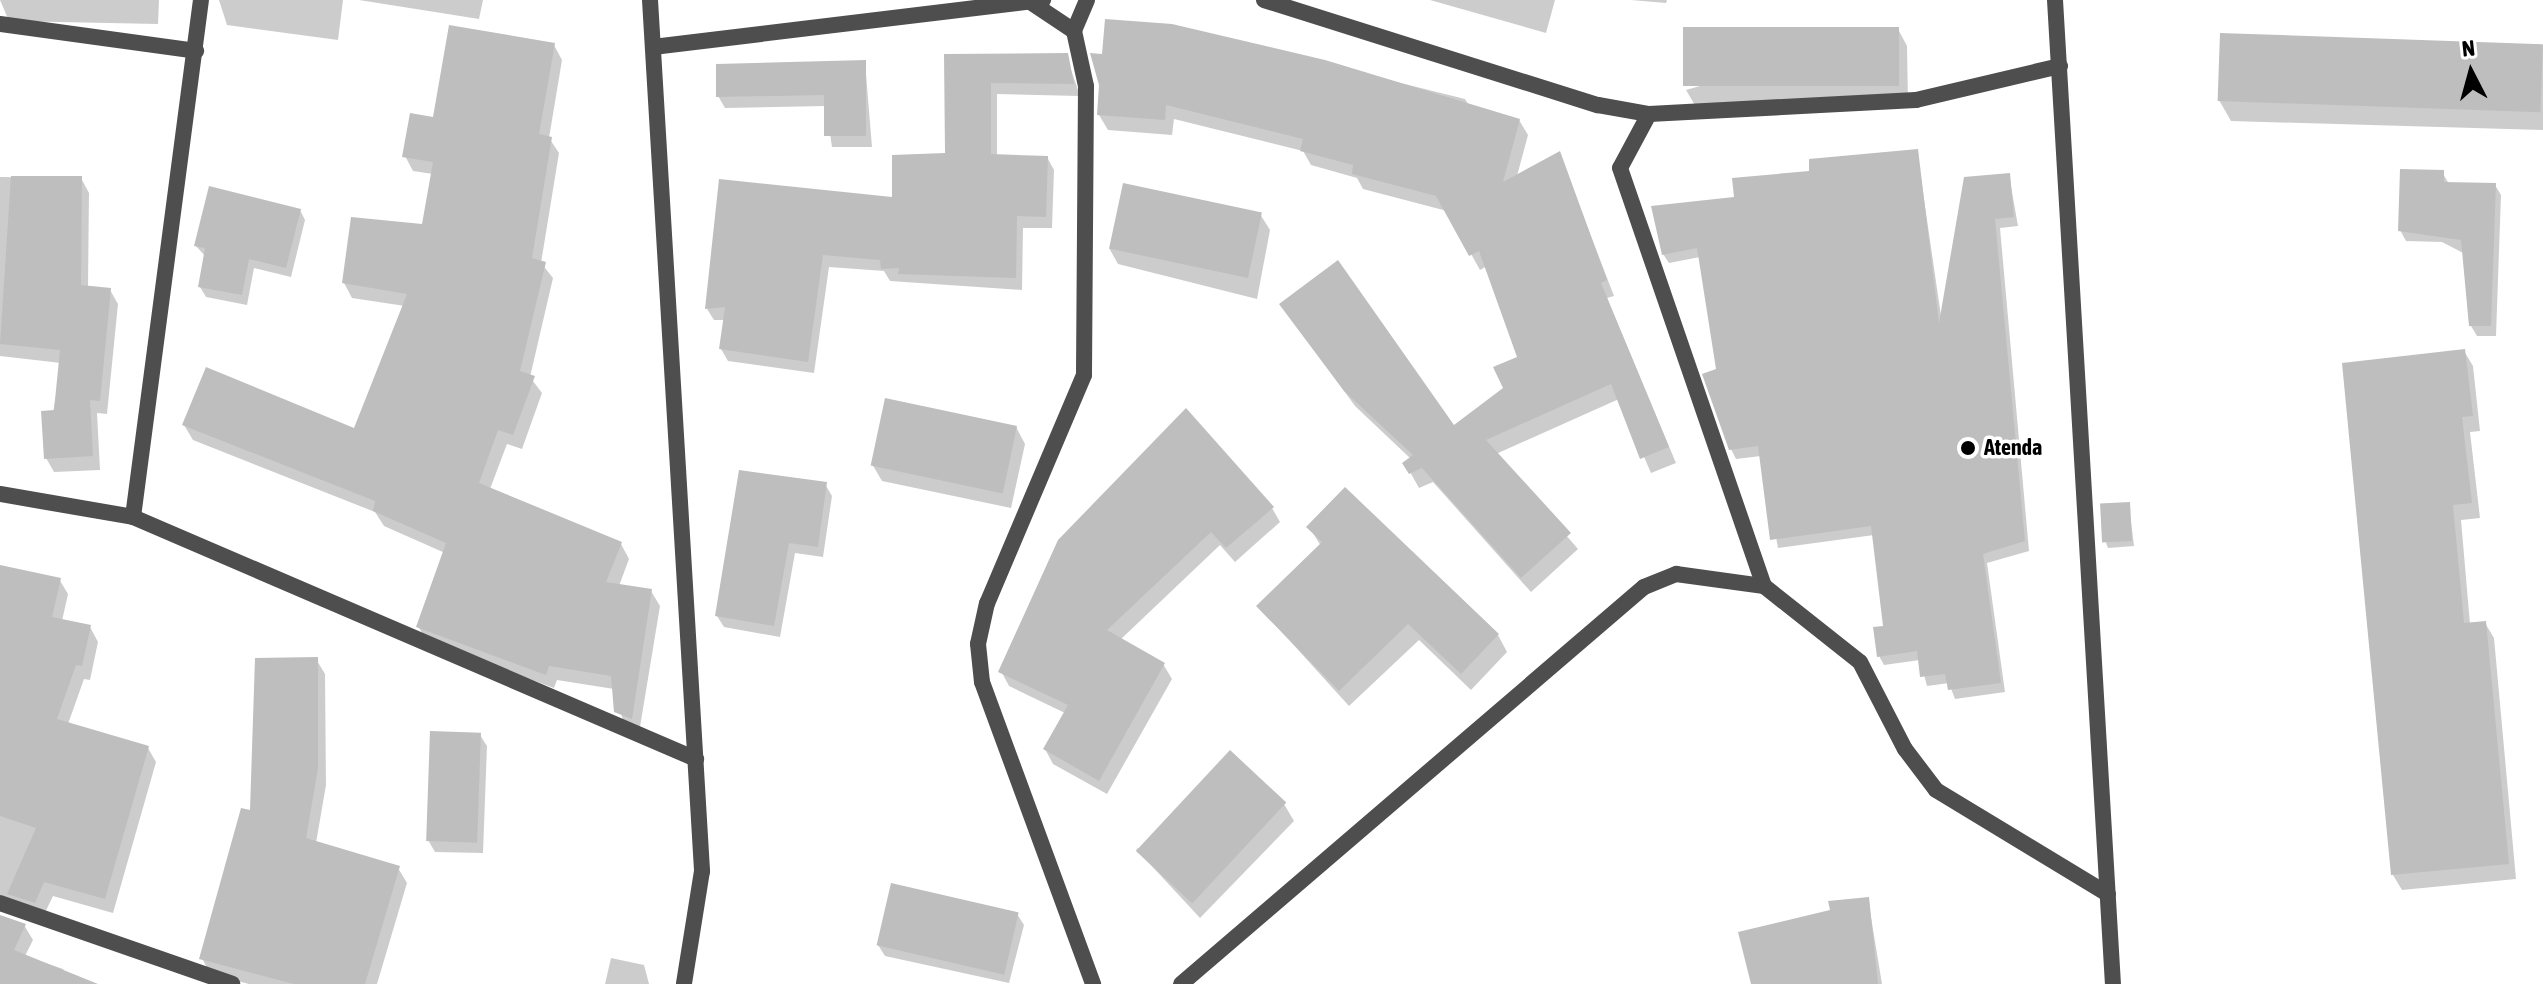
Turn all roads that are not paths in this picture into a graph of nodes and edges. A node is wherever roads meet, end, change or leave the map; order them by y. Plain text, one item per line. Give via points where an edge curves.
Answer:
1 (201, 0) edge
2 (650, 0) edge
3 (1087, 0) edge
4 (1264, 0) edge
5 (2055, 0) edge
6 (1037, 1) edge
7 (0, 24) edge
8 (1074, 31) junction
9 (653, 47) junction
10 (196, 51) junction
11 (2060, 66) junction
12 (1649, 114) junction
13 (0, 494) edge
14 (133, 517) junction
15 (1764, 586) junction
16 (696, 759) junction
17 (2108, 894) junction
18 (0, 903) edge
19 (232, 984) edge
20 (684, 984) edge
21 (1093, 984) edge
22 (1181, 984) edge
23 (2113, 984) edge

1 - 10 street
2 - 9 street
3 - 8 street
4 - 12 street
5 - 11 street
6 - 8 street
6 - 9 street
7 - 10 street
8 - 21 street via 1086,86 1084,375 987,603 978,644 982,682
9 - 16 street
10 - 14 street
11 - 12 street via 1916,100
11 - 17 street
12 - 15 street via 1620,168
13 - 14 street
14 - 16 street
15 - 17 street via 1860,662 1905,749 1936,790
15 - 22 street via 1676,574 1644,587
16 - 20 street via 702,871
17 - 23 street
18 - 19 street

